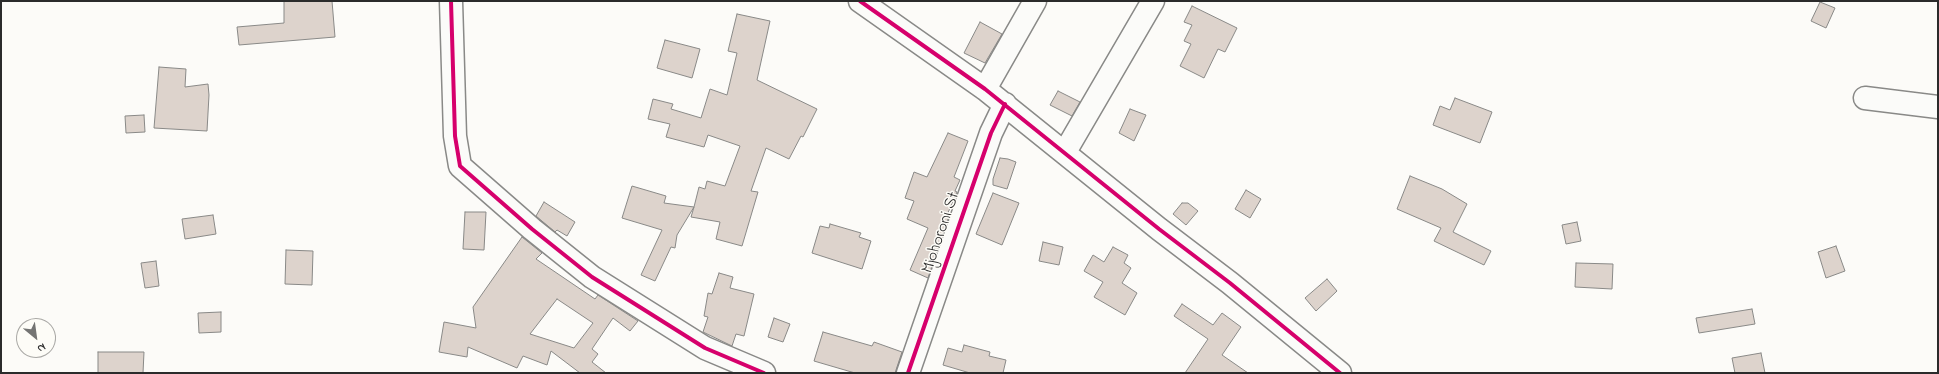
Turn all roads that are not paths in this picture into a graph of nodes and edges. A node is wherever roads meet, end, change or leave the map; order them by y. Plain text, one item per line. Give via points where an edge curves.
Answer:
1 (451, 1) edge
2 (860, 1) edge
3 (1035, 1) edge
4 (1153, 1) edge
5 (986, 88) junction
6 (1865, 98) dead end
7 (1005, 104) junction
8 (1938, 107) edge
9 (1065, 152) junction
10 (764, 373) edge
11 (908, 373) edge
12 (1340, 373) edge

1 - 10 street via 455,136 460,166 592,277 705,348
2 - 5 street
3 - 5 street
4 - 9 street
5 - 7 street
6 - 8 street
7 - 9 street
7 - 11 street, Mjohoroni St via 991,133
9 - 12 street

